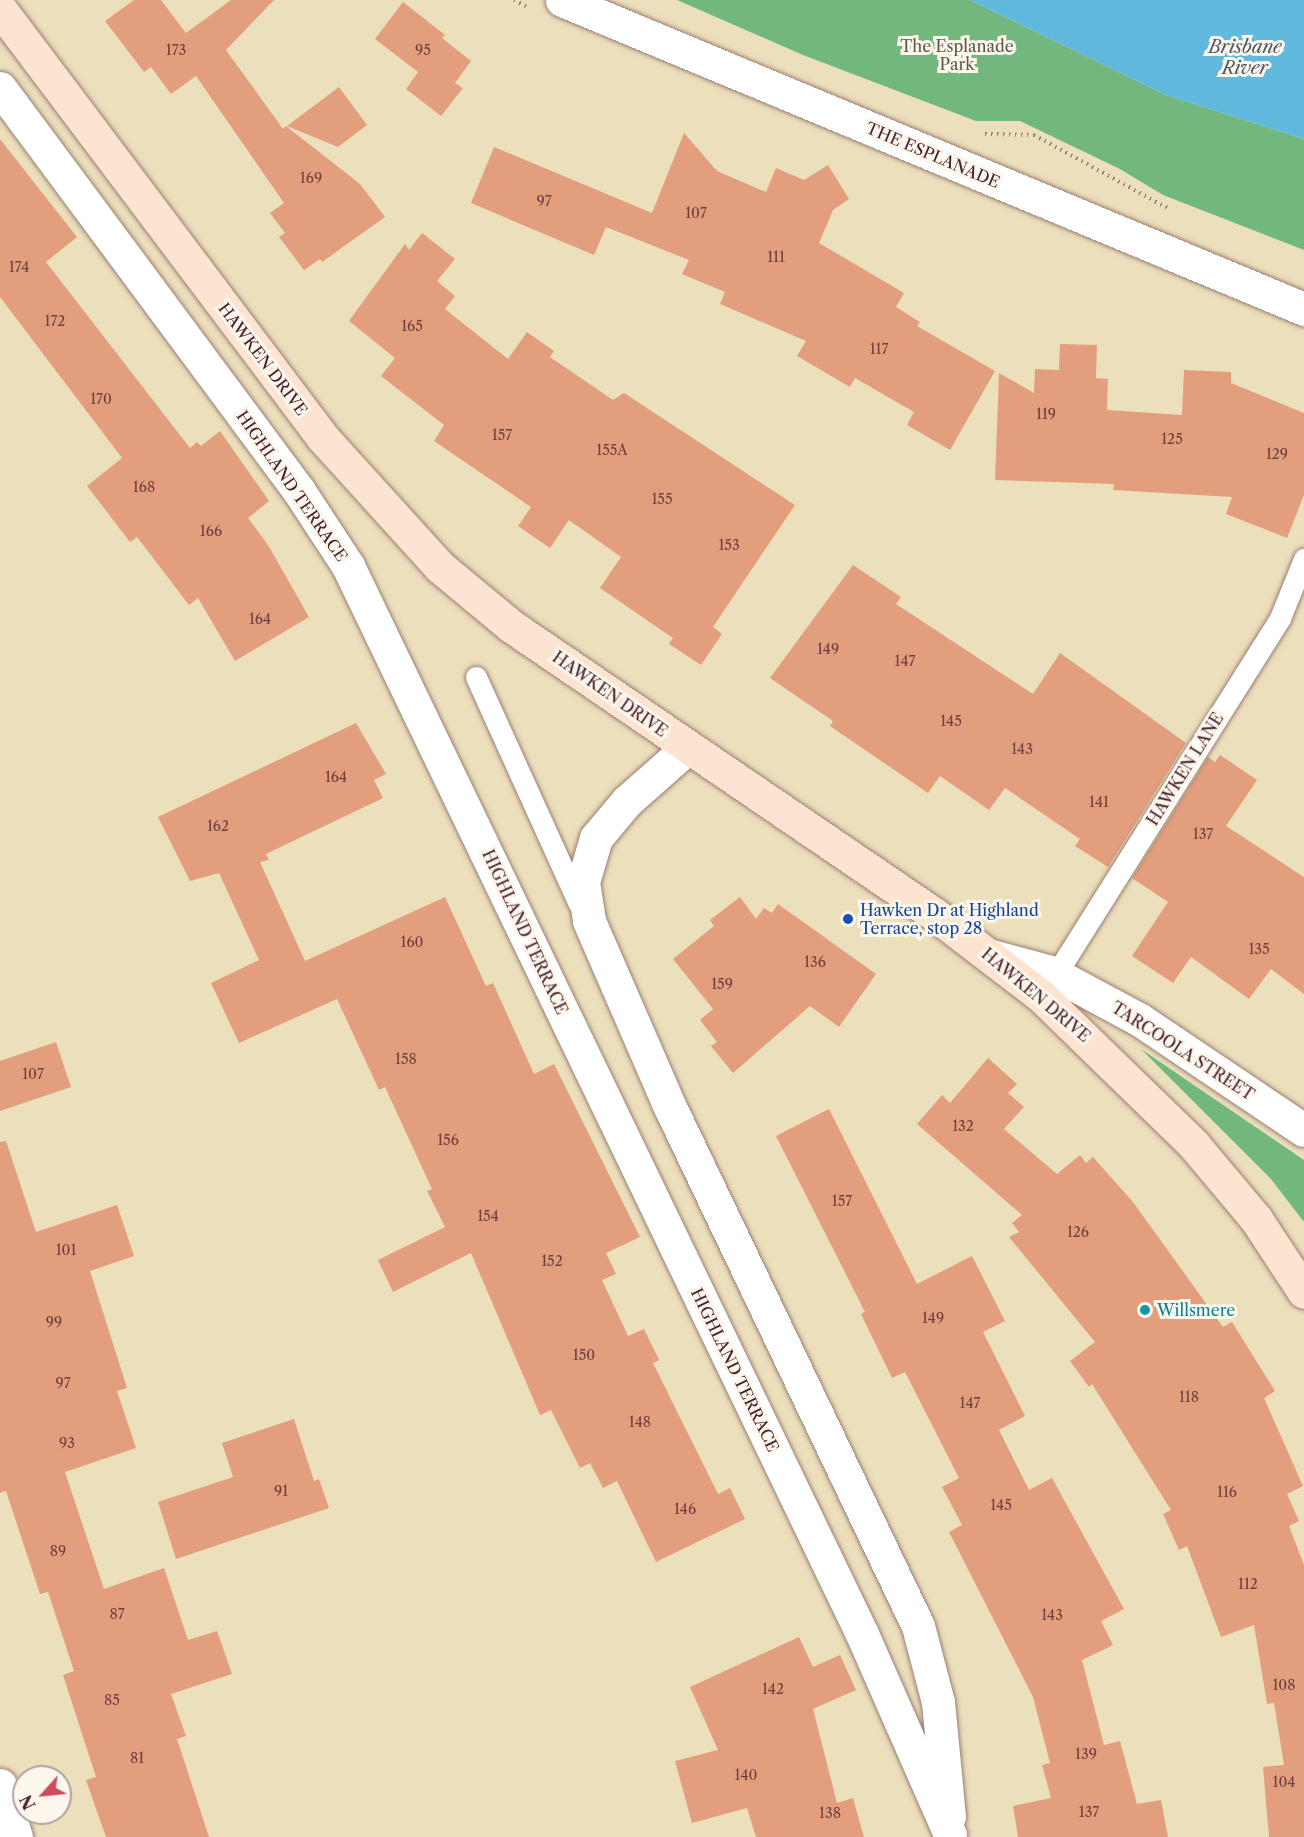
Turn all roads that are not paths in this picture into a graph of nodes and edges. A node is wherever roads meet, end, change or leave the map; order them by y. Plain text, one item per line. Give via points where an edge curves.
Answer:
1 (562, 0) edge
2 (0, 9) edge
3 (0, 87) edge
4 (1304, 309) edge
5 (1304, 559) edge
6 (476, 677) dead end
7 (687, 748) junction
8 (597, 945) junction
9 (991, 956) junction
10 (1056, 974) junction
11 (1304, 1130) edge
12 (1304, 1292) edge
13 (0, 1785) edge
14 (951, 1836) edge
15 (16, 1837) edge

1 - 4 street, THE ESPLANADE
2 - 7 main road, HAWKEN DRIVE via 323,438 401,528 483,604
3 - 14 street, HIGHLAND TERRACE via 299,491 348,566 862,1634
5 - 10 lane, HAWKEN LANE via 1280,618
6 - 8 lane, HIGHLAND TERRACE
7 - 8 street, HIGHLAND TERRACE via 627,801 596,838 583,891
7 - 9 main road, HAWKEN DRIVE
8 - 14 street, HIGHLAND TERRACE via 669,1105 918,1626 938,1702
9 - 10 street, TARCOOLA STREET
9 - 12 main road, HAWKEN DRIVE via 1075,1026 1194,1145 1256,1219
10 - 11 street, TARCOOLA STREET via 1140,1020
13 - 15 street

